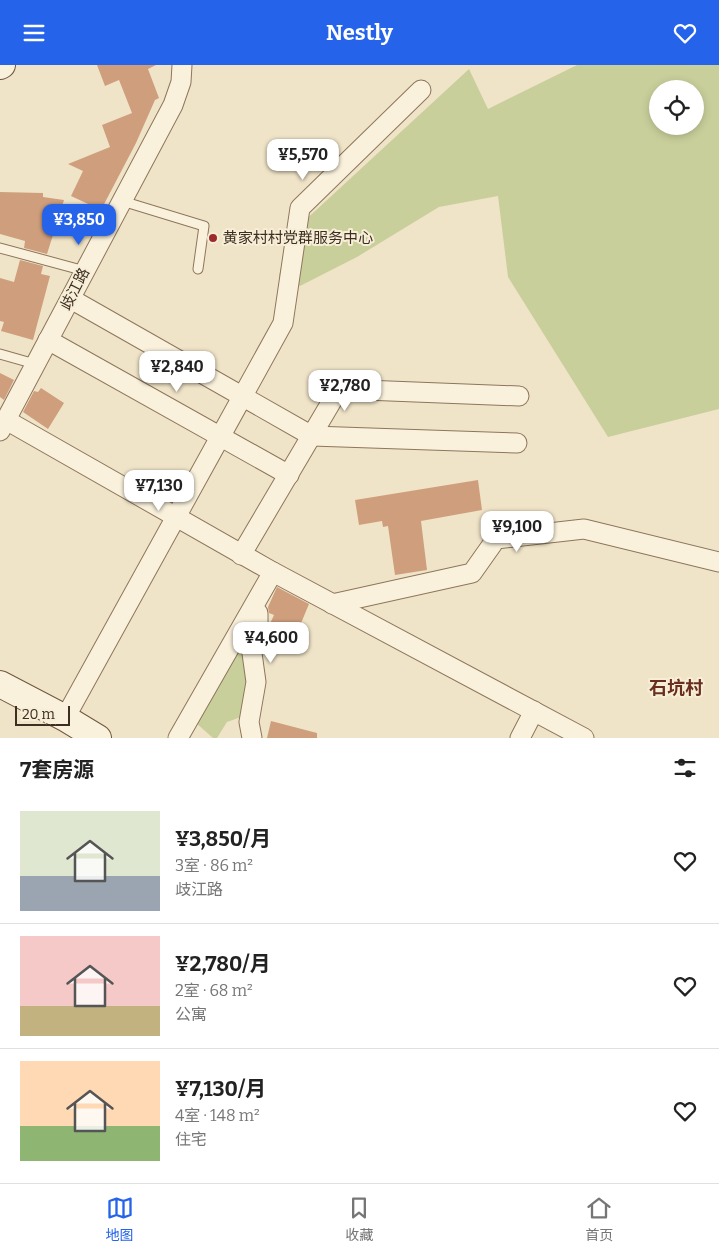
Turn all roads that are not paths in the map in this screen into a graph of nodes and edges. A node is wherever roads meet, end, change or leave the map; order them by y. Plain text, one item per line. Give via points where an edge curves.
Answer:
1 (182, 65) edge
2 (421, 91) dead end
3 (122, 201) junction
4 (0, 248) edge
5 (198, 269) dead end
6 (85, 271) junction
7 (71, 299) junction
8 (48, 340) junction
9 (0, 354) edge
10 (36, 364) junction
11 (519, 396) dead end
12 (242, 397) junction
13 (3, 425) edge
14 (312, 436) junction
15 (220, 437) junction
16 (518, 443) dead end
17 (289, 475) junction
18 (176, 517) junction
19 (242, 555) junction
20 (719, 562) edge
21 (273, 573) junction
22 (332, 603) junction
23 (254, 606) junction
24 (0, 684) edge
25 (534, 711) junction
26 (65, 718) junction
27 (98, 738) edge
28 (178, 738) edge
29 (252, 738) edge
30 (520, 738) edge
31 (584, 738) edge

1 - 3 street, 歧江路 via 181,83 173,105
2 - 12 street via 300,208 283,323
3 - 5 lane via 204,225
3 - 6 street, 歧江路
4 - 6 lane
6 - 7 street, 歧江路
7 - 8 street, 歧江路
7 - 12 street
8 - 10 street, 歧江路
8 - 15 street
9 - 10 lane
10 - 13 street, 歧江路
11 - 14 street via 339,389
12 - 14 street
12 - 15 street
13 - 18 street
14 - 16 street
14 - 17 street
15 - 17 street
15 - 18 street
17 - 19 street
18 - 19 street
18 - 26 street
19 - 21 street
20 - 22 street via 584,529 574,530 496,539 472,573
21 - 22 street
21 - 23 street
22 - 25 street
23 - 28 street
23 - 29 street via 259,619 250,639 256,682 249,722
24 - 26 street
25 - 30 street
25 - 31 street
26 - 27 street

